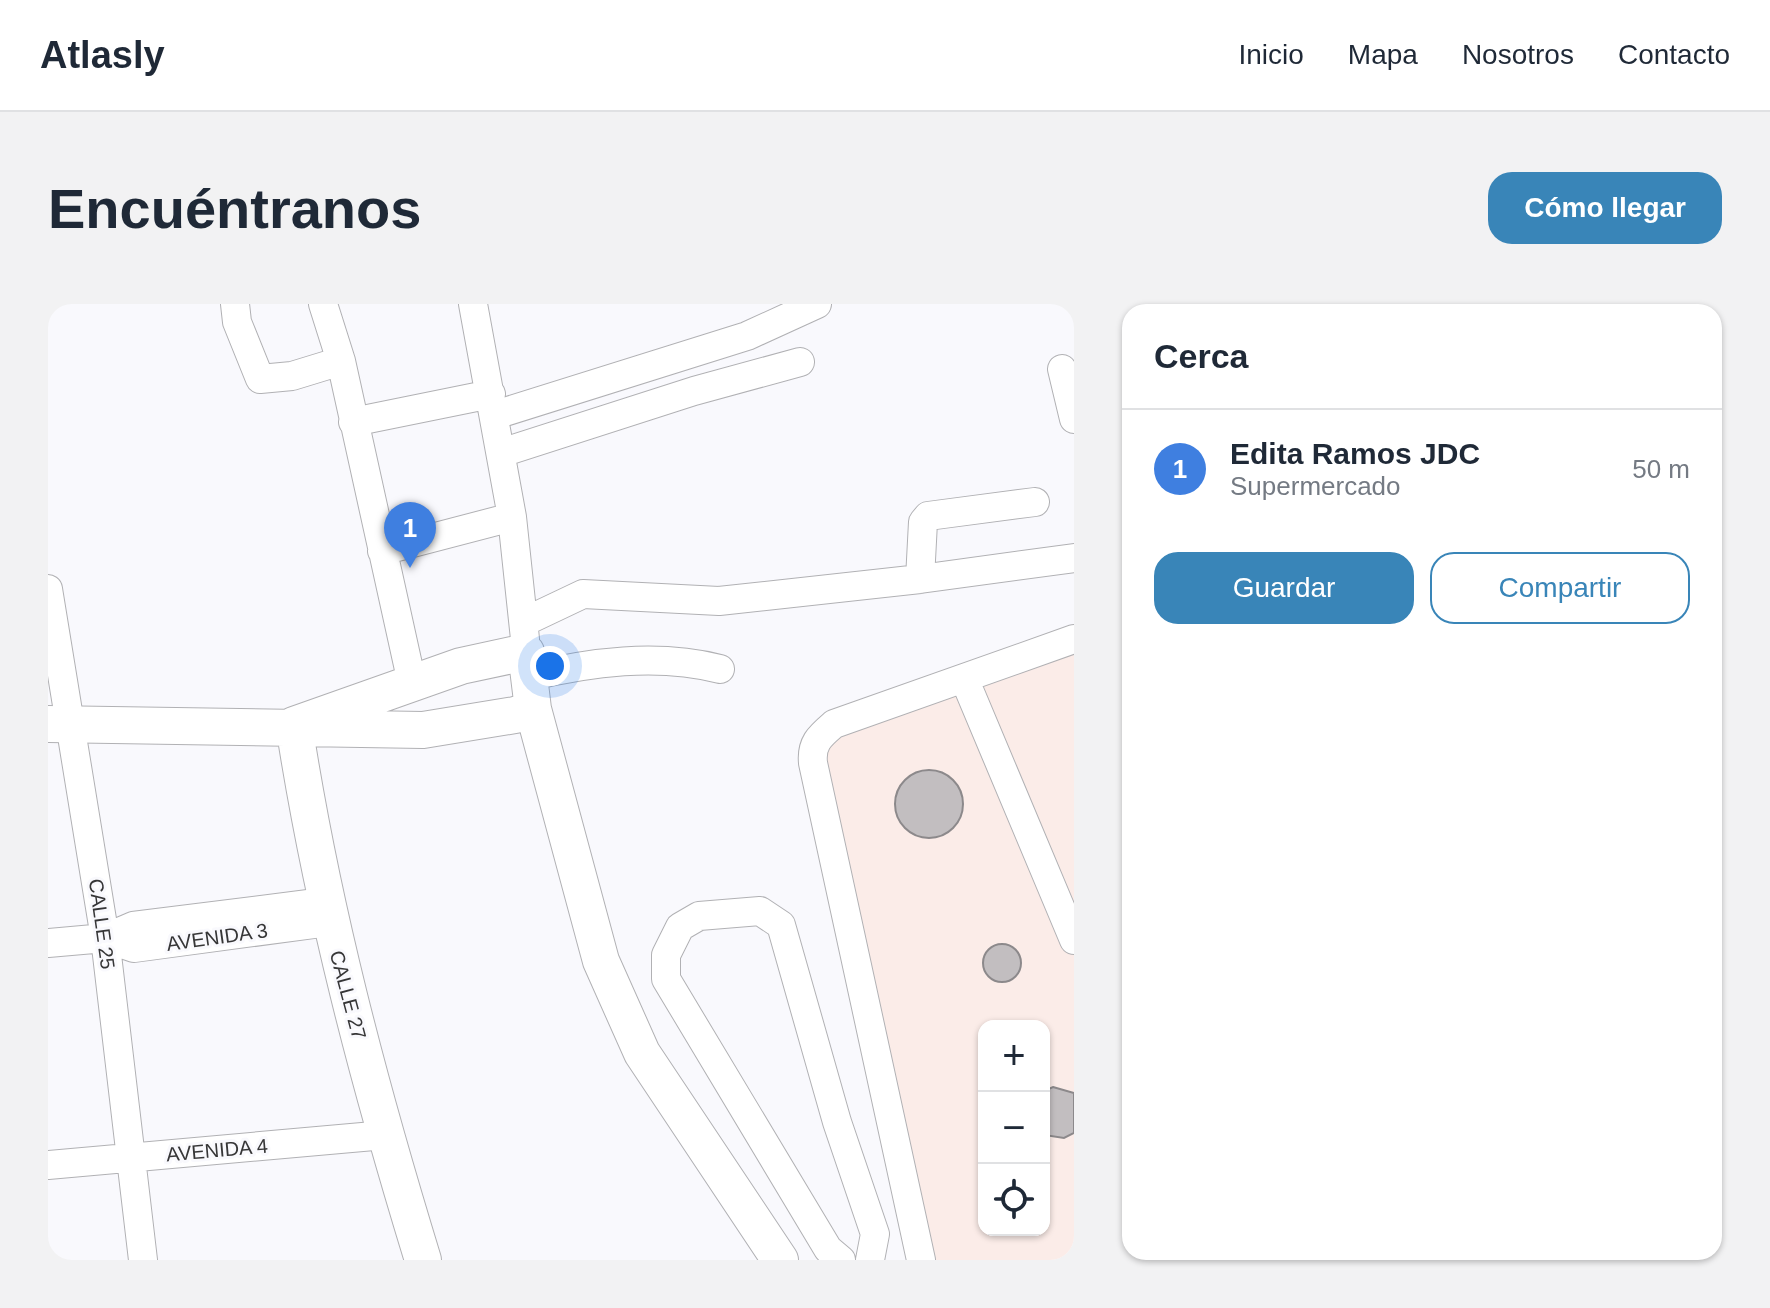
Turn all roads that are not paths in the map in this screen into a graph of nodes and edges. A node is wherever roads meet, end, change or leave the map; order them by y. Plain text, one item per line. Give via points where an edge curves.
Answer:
1 (235, 304) edge
2 (323, 304) edge
3 (473, 304) edge
4 (817, 304) edge
5 (341, 361) junction
6 (800, 362) dead end
7 (1062, 369) dead end
8 (493, 404) junction
9 (1074, 419) edge
10 (353, 422) junction
11 (501, 453) junction
12 (1035, 502) dead end
13 (512, 517) junction
14 (382, 551) junction
15 (1074, 558) edge
16 (920, 579) junction
17 (48, 589) edge
18 (1074, 639) edge
19 (528, 665) junction
20 (720, 669) dead end
21 (964, 678) junction
22 (412, 683) junction
23 (59, 724) edge
24 (281, 725) junction
25 (327, 912) junction
26 (105, 938) junction
27 (1074, 940) edge
28 (48, 943) edge
29 (385, 1135) junction
30 (128, 1158) junction
31 (48, 1165) edge
32 (143, 1260) edge
33 (423, 1260) edge
34 (780, 1260) edge
35 (841, 1260) edge
36 (870, 1260) edge
37 (921, 1260) edge

1 - 5 street via 260,379 292,376
2 - 5 street
3 - 8 street
4 - 8 street via 747,336
5 - 10 street
6 - 11 street
7 - 9 street
8 - 10 street
8 - 11 street
10 - 14 street
11 - 13 street
12 - 16 street via 925,518
13 - 14 street
13 - 19 street
14 - 22 street
15 - 16 street
16 - 19 street via 719,601 583,594
17 - 23 street, CALLE 25
18 - 21 street
19 - 20 street via 654,660
19 - 22 main road via 478,661
19 - 24 main road via 515,715 423,730
19 - 34 main road via 601,961 642,1053
21 - 27 street
21 - 37 street via 834,724 818,737 812,755
22 - 24 main road
23 - 24 main road
23 - 26 street, CALLE 25
24 - 25 main road, CALLE 27
25 - 26 street, AVENIDA 3 via 133,926
25 - 29 main road, CALLE 27
26 - 28 street, AVENIDA 3
26 - 30 street, CALLE 25
29 - 30 street, AVENIDA 4
29 - 33 main road, CALLE 27
30 - 31 street, AVENIDA 4
30 - 32 street, CALLE 25
35 - 36 street via 828,1249 666,979 666,955 680,927 699,916 760,911 781,925 875,1234

